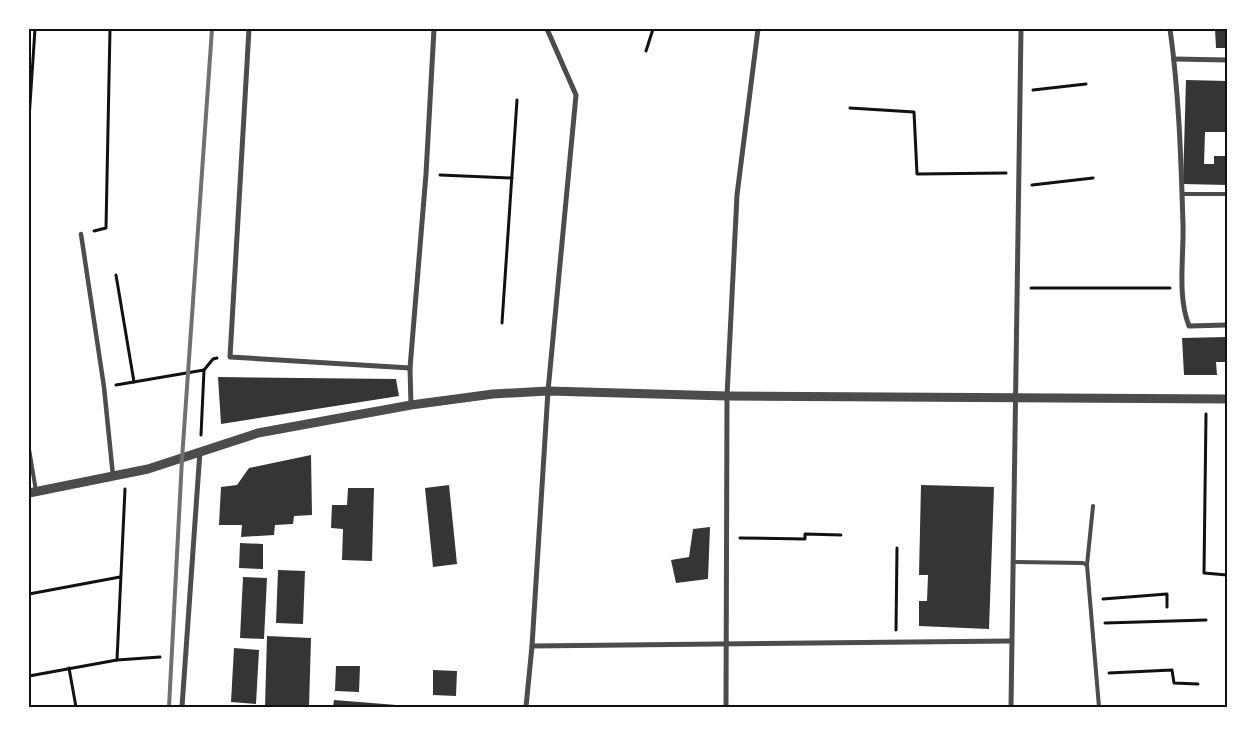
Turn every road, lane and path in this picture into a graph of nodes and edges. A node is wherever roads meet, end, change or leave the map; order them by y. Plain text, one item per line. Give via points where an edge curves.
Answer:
1 (35, 29) edge
2 (110, 29) edge
3 (249, 29) edge
4 (434, 29) edge
5 (547, 29) edge
6 (654, 29) edge
7 (758, 29) edge
8 (1021, 29) edge
9 (1170, 29) edge
10 (646, 51) dead end
11 (1174, 59) junction
12 (1227, 60) edge
13 (1086, 84) dead end
14 (1020, 91) junction
15 (518, 100) dead end
16 (850, 108) dead end
17 (29, 119) edge
18 (1019, 173) junction
19 (426, 174) junction
20 (512, 178) junction
21 (1093, 178) dead end
22 (1019, 186) junction
23 (1182, 194) junction
24 (1227, 194) edge
25 (106, 228) dead end
26 (81, 234) dead end
27 (116, 275) dead end
28 (1018, 288) junction
29 (1183, 288) junction
30 (502, 323) dead end
31 (1227, 325) edge
32 (410, 368) junction
33 (134, 382) junction
34 (104, 387) junction
35 (548, 391) junction
36 (727, 396) junction
37 (1016, 398) junction
38 (1227, 399) edge
39 (411, 405) junction
40 (1206, 419) dead end
41 (29, 450) edge
42 (200, 451) junction
43 (126, 474) junction
44 (113, 476) junction
45 (33, 492) edge
46 (1093, 506) dead end
47 (841, 535) dead end
48 (726, 538) junction
49 (897, 548) dead end
50 (1013, 562) junction
51 (1087, 565) junction
52 (1227, 576) edge
53 (120, 577) junction
54 (29, 594) edge
55 (1090, 600) junction
56 (1167, 607) dead end
57 (1206, 620) dead end
58 (1092, 624) junction
59 (1011, 640) junction
60 (896, 642) junction
61 (726, 643) junction
62 (532, 646) junction
63 (160, 657) dead end
64 (117, 660) junction
65 (69, 668) junction
66 (1096, 674) junction
67 (29, 676) edge
68 (1198, 684) dead end
69 (76, 707) edge
70 (182, 707) edge
71 (526, 707) edge
72 (726, 707) edge
73 (1011, 707) edge
74 (1099, 707) edge

1 - 17 path
2 - 25 path
3 - 32 street via 230,357
4 - 19 street
5 - 35 street via 576,95
6 - 10 path
7 - 36 street via 737,195
8 - 14 street
9 - 11 street
11 - 12 street
11 - 23 street
13 - 14 path
14 - 18 street
15 - 20 path
16 - 18 path via 914,112 917,174
18 - 22 street
19 - 20 path
19 - 32 street
20 - 30 path
21 - 22 path
22 - 28 street
23 - 24 lane
23 - 29 street
26 - 34 street
27 - 33 path
28 - 29 path
28 - 37 street
29 - 31 street via 1189,326
32 - 39 street
33 - 34 path
33 - 42 path via 204,370
34 - 44 street
35 - 36 street
35 - 39 street via 493,394
35 - 62 street
36 - 37 street
36 - 48 street
37 - 38 street
37 - 50 street
39 - 42 street via 258,433
40 - 52 path via 1204,573
41 - 45 lane
42 - 43 street via 167,464
42 - 70 street
43 - 44 street
43 - 53 path
44 - 45 street
46 - 51 lane
47 - 48 path via 805,534 805,539
48 - 61 street
49 - 60 path
50 - 51 lane
50 - 59 street
51 - 55 lane
53 - 54 path
53 - 64 path
55 - 56 path via 1167,594
55 - 58 lane
57 - 58 path
58 - 66 lane
59 - 60 street
59 - 73 street
60 - 61 street
61 - 62 street
61 - 72 street
62 - 71 street
63 - 64 path
64 - 65 path
65 - 67 path
65 - 69 path
66 - 68 path via 1172,670 1174,683
66 - 74 lane

